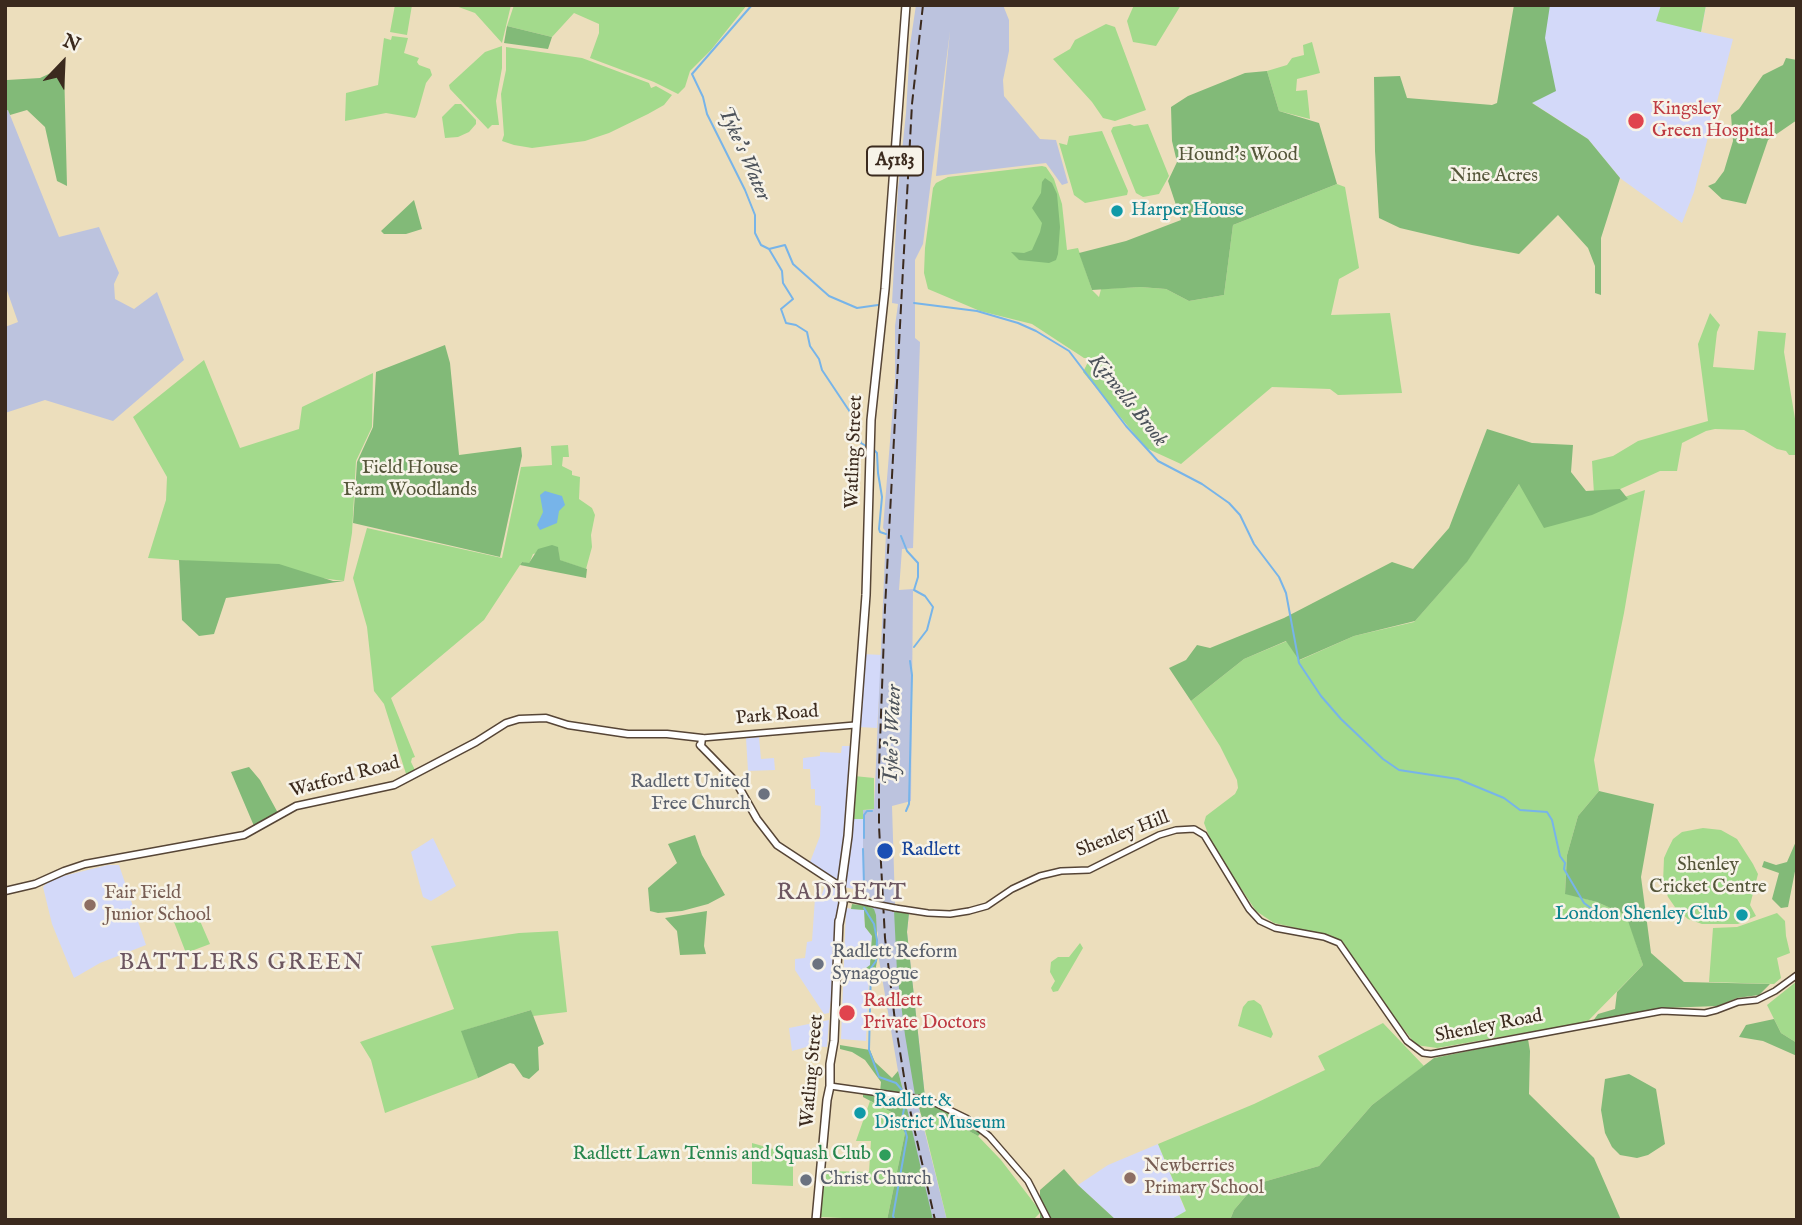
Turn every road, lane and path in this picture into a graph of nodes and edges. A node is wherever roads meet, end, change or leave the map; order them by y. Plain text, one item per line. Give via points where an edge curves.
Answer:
1 (906, 5) edge
2 (855, 725) junction
3 (690, 737) junction
4 (702, 738) junction
5 (701, 746) junction
6 (841, 887) junction
7 (5, 891) edge
8 (842, 898) junction
9 (1334, 940) joint
10 (1797, 975) edge
11 (830, 1086) junction
12 (816, 1220) edge
13 (1048, 1220) edge

1 - 2 main road, Watling Street / A5183 via 873,389 867,573
2 - 4 street, Park Road
2 - 6 main road, Watling Street / A5183
3 - 4 main road, Watford Road
3 - 5 main road
3 - 7 main road, Watford Road via 618,733 546,718 519,719 394,785 296,806 244,835 85,864
4 - 5 main road
5 - 6 main road via 736,782 776,845
6 - 8 main road, Watling Street / A5183
8 - 9 street, Shenley Hill, bridge via 950,914 978,909 1040,876 1088,870 1159,835 1194,829 1204,835 1260,920 1275,928
8 - 11 main road, Watling Street / A5183
9 - 10 street, Shenley Road via 1343,946 1407,1041 1423,1053 1662,1011 1705,1013 1757,1000
11 - 12 main road, Watling Street / A5183
11 - 13 street, bridge via 922,1099 966,1118 989,1136 1032,1188

